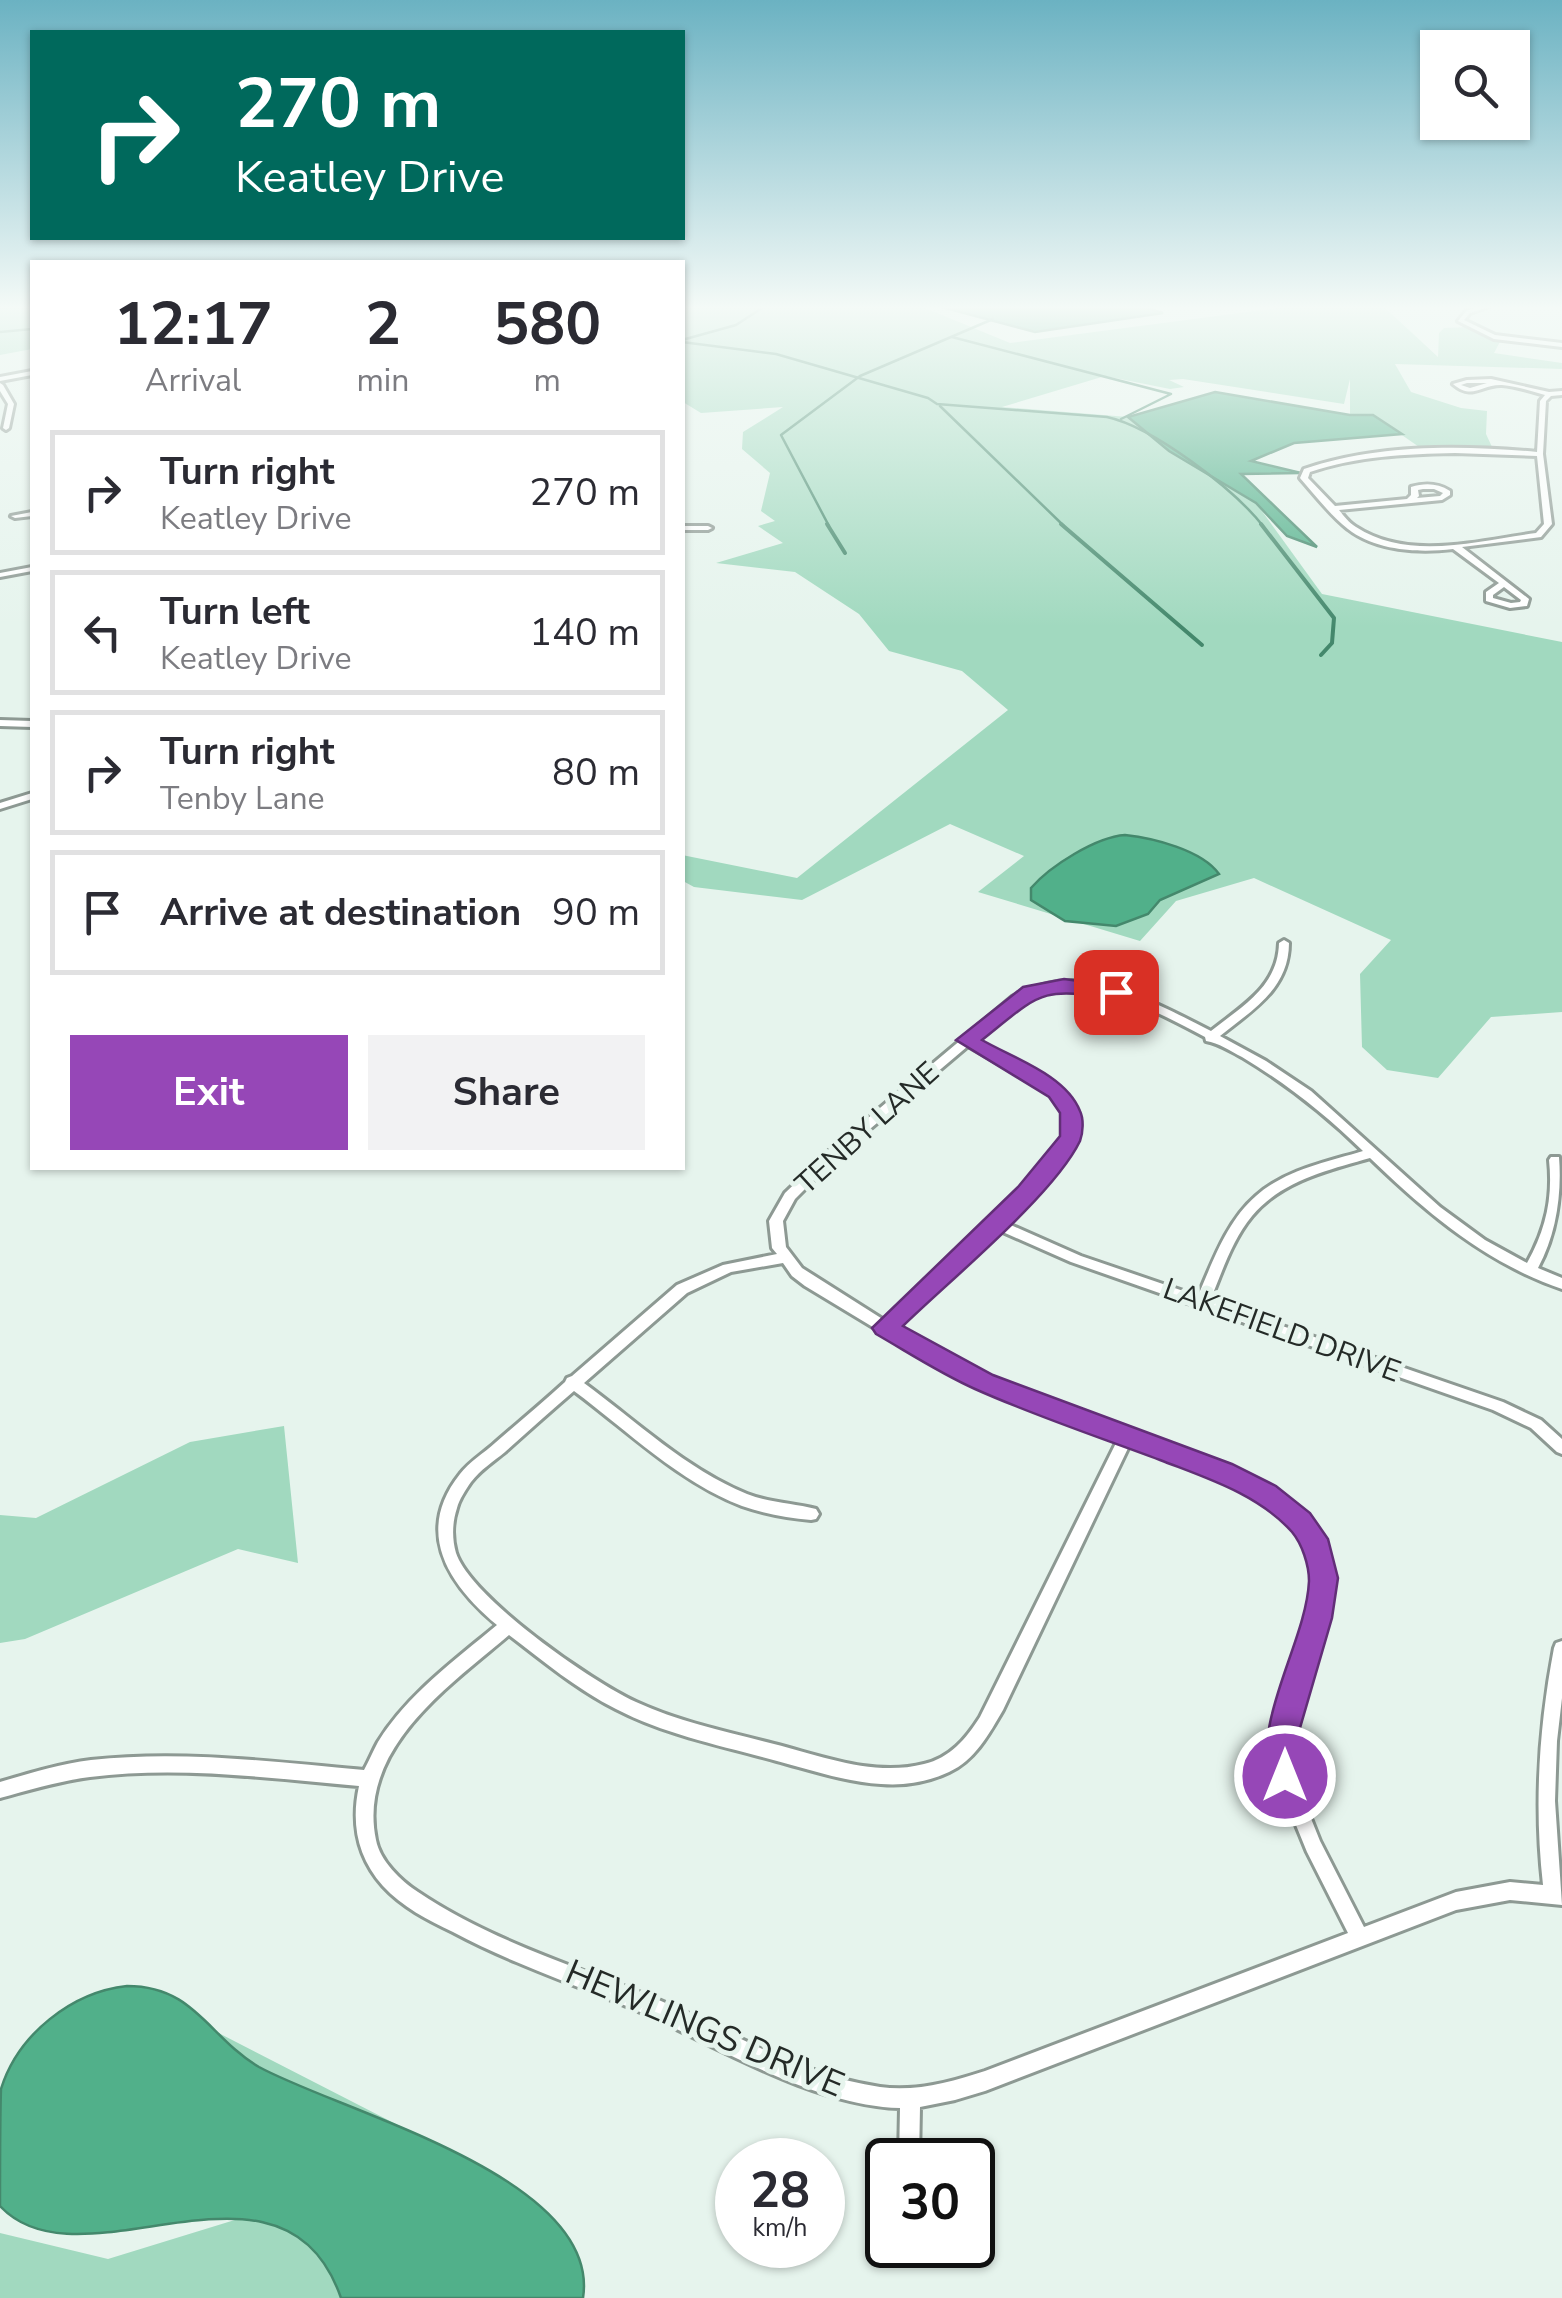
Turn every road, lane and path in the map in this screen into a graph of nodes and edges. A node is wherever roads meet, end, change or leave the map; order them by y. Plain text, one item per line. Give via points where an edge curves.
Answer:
1 (9, 413) edge
2 (1542, 413) edge
3 (6, 428) dead end
4 (1540, 454) junction
5 (1410, 500) dead end
6 (1548, 507) junction
7 (1562, 508) edge
8 (1331, 509) junction
9 (30, 514) edge
10 (15, 516) dead end
11 (685, 528) edge
12 (708, 528) dead end
13 (1456, 547) junction
14 (30, 569) edge
15 (0, 574) edge
16 (1503, 584) dead end
17 (0, 723) edge
18 (30, 724) edge
19 (30, 797) edge
20 (0, 806) edge
21 (1284, 943) dead end
22 (1210, 1038) junction
23 (967, 1040) junction
24 (1372, 1153) junction
25 (1556, 1160) dead end
26 (996, 1223) junction
27 (784, 1258) junction
28 (1530, 1270) junction
29 (1562, 1284) edge
30 (1203, 1302) junction
31 (885, 1328) junction
32 (572, 1382) junction
33 (1127, 1436) junction
34 (1562, 1448) edge
35 (811, 1514) dead end
36 (509, 1625) junction
37 (1562, 1648) edge
38 (369, 1779) junction
39 (0, 1790) edge
40 (1558, 1895) edge
41 (1359, 1936) junction
42 (910, 2098) junction
43 (909, 2138) edge

1 - 3 street
2 - 4 street
4 - 6 street
4 - 8 street via 1448,450 1307,471 1305,482
5 - 8 street
6 - 7 street
6 - 13 street via 1548,524 1538,536
8 - 13 street via 1376,542
9 - 10 street
11 - 12 street
13 - 16 street
14 - 15 street
17 - 18 street
19 - 20 street
21 - 22 street via 1284,964 1273,982
22 - 23 street, TENBY LANE via 1116,992 1064,985 1016,999
22 - 24 street, TENBY LANE via 1296,1085
23 - 26 street via 1046,1083 1066,1102 1073,1125 1066,1148
23 - 27 street, TENBY LANE via 790,1196 776,1221
24 - 28 street, TENBY LANE via 1464,1232
24 - 30 street via 1295,1178 1254,1202 1237,1224
25 - 28 street via 1561,1206
26 - 30 street, LAKEFIELD DRIVE via 1062,1254
26 - 31 street
27 - 31 street
27 - 32 street via 696,1280
28 - 29 street, TENBY LANE
30 - 34 street, LAKEFIELD DRIVE via 1498,1406 1536,1424
31 - 33 street via 984,1382
32 - 35 street via 743,1502
32 - 36 street via 466,1477 447,1511 451,1563 471,1592
33 - 36 street via 997,1704 974,1741 940,1768 906,1776 868,1774 662,1720 599,1692
33 - 41 street via 1266,1494 1314,1539 1322,1598 1284,1728 1284,1764 1293,1801
36 - 38 street, HEWLINGS DRIVE via 403,1724
37 - 40 street via 1544,1795
38 - 39 street via 213,1767 105,1768 50,1774
38 - 42 street, HEWLINGS DRIVE via 367,1841 392,1884 413,1900 838,2086
40 - 41 street, HEWLINGS DRIVE via 1482,1894
41 - 42 street, HEWLINGS DRIVE via 1043,2061
42 - 43 street

